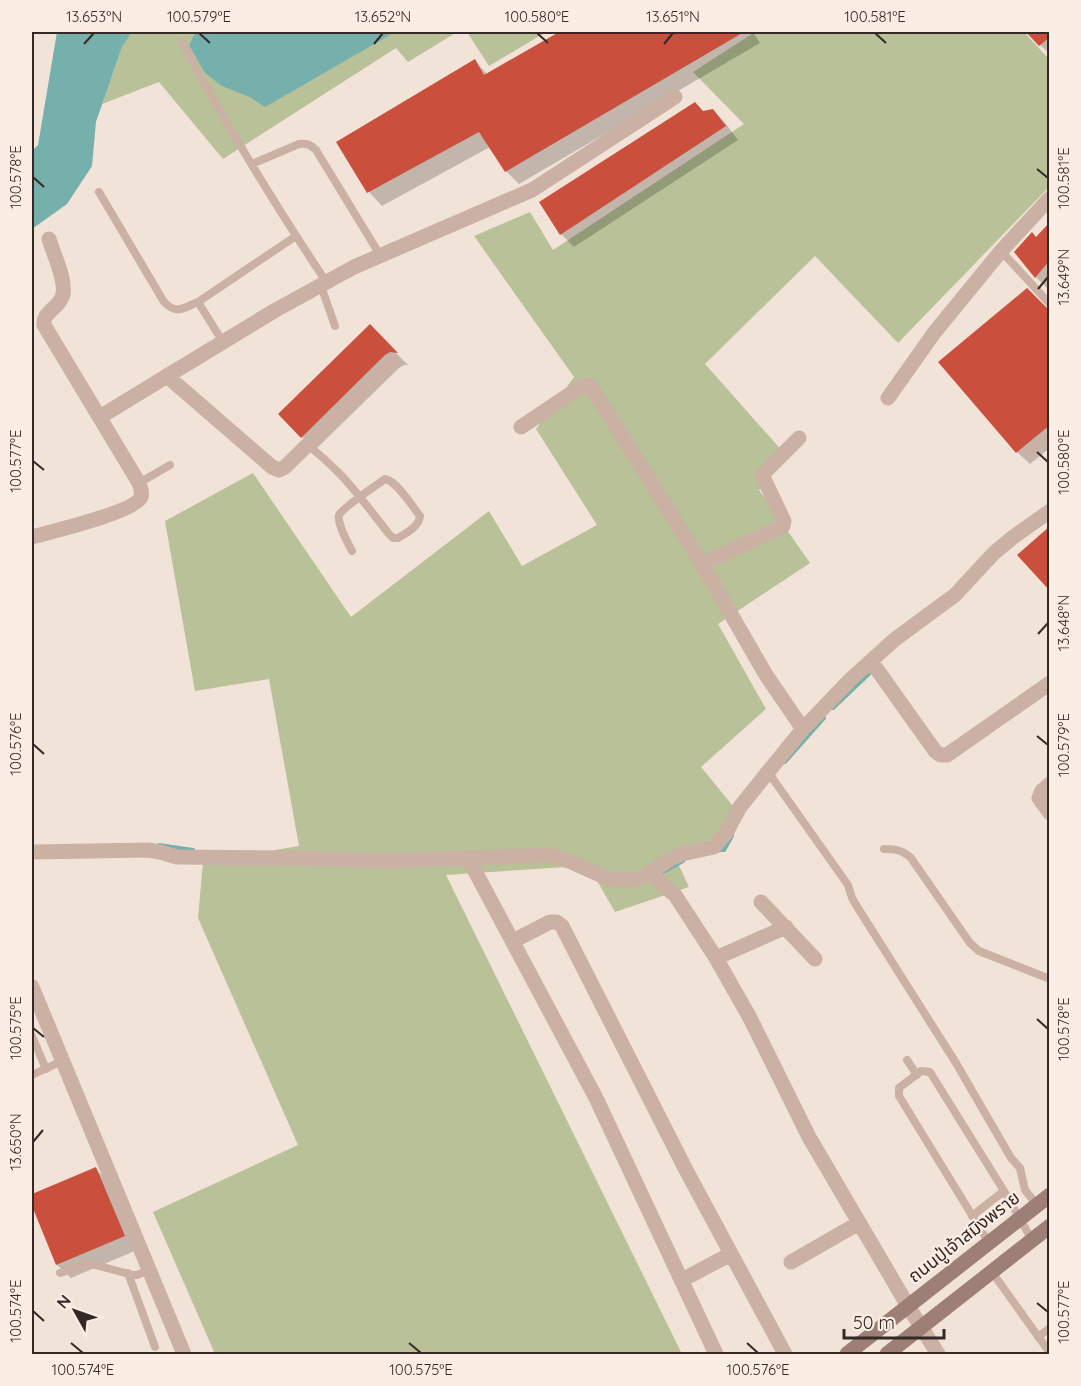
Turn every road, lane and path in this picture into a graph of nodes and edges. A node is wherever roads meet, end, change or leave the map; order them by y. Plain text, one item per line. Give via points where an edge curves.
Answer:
1 (182, 42) dead end
2 (675, 97) dead end
3 (252, 164) junction
4 (99, 192) dead end
5 (1050, 198) edge
6 (296, 237) junction
7 (49, 238) dead end
8 (1001, 251) junction
9 (380, 255) junction
10 (324, 284) junction
11 (198, 302) junction
12 (1050, 304) edge
13 (335, 326) dead end
14 (223, 342) junction
15 (392, 362) dead end
16 (167, 376) junction
17 (888, 398) dead end
18 (100, 417) junction
19 (521, 427) dead end
20 (1050, 435) edge
21 (799, 438) dead end
22 (308, 445) junction
23 (1028, 454) dead end
24 (170, 465) dead end
25 (139, 483) junction
26 (360, 497) junction
27 (1050, 511) edge
28 (32, 537) edge
29 (352, 551) dead end
30 (702, 564) junction
31 (874, 664) junction
32 (1050, 683) edge
33 (803, 729) junction
34 (772, 776) junction
35 (1050, 784) edge
36 (1050, 813) edge
37 (884, 849) dead end
38 (32, 852) edge
39 (471, 864) junction
40 (656, 875) junction
41 (761, 902) dead end
42 (786, 927) junction
43 (513, 941) junction
44 (716, 958) junction
45 (815, 959) dead end
46 (1050, 979) edge
47 (32, 987) edge
48 (32, 1036) edge
49 (908, 1060) dead end
50 (62, 1061) junction
51 (46, 1069) junction
52 (32, 1075) edge
53 (917, 1075) junction
54 (1004, 1191) junction
55 (1050, 1194) edge
56 (1036, 1205) junction
57 (972, 1216) junction
58 (1020, 1218) junction
59 (859, 1223) junction
60 (1050, 1226) edge
61 (1032, 1240) junction
62 (989, 1243) junction
63 (731, 1254) junction
64 (791, 1262) dead end
65 (149, 1270) junction
66 (992, 1272) junction
67 (60, 1273) dead end
68 (128, 1273) junction
69 (682, 1280) junction
70 (908, 1306) junction
71 (922, 1327) junction
72 (1050, 1328) edge
73 (1038, 1337) junction
74 (155, 1347) dead end
75 (1050, 1353) edge
76 (184, 1354) edge
77 (716, 1354) edge
78 (785, 1354) edge
79 (847, 1354) edge
80 (887, 1354) edge
81 (936, 1354) edge

1 - 3 lane
2 - 9 street via 532,190
3 - 6 lane
3 - 9 lane via 299,144 310,145
4 - 11 lane via 170,309
5 - 8 street
6 - 10 lane
6 - 11 lane
7 - 18 street via 63,289 58,305 45,316 44,325
8 - 12 lane
8 - 17 street via 934,333
9 - 10 street
10 - 13 lane
10 - 14 street
11 - 14 lane
14 - 16 street
15 - 22 street
16 - 18 street
16 - 22 street via 279,470
18 - 25 street
19 - 30 street via 582,386 590,386
20 - 23 lane
21 - 30 street via 762,475 783,526
22 - 26 lane
24 - 25 lane
25 - 28 street via 142,490 137,502
26 - 26 lane via 393,538 420,521 420,516 389,480
26 - 29 lane via 339,515
27 - 31 street via 994,553 949,600 894,640
30 - 33 street via 766,675
31 - 32 street via 940,755 947,755
31 - 33 street via 850,680
33 - 34 street
34 - 40 street via 740,807 718,844 672,858
34 - 56 lane via 848,885 852,898 1020,1168 1025,1190
35 - 36 street via 1040,798
37 - 46 lane via 903,851 911,858 979,951
38 - 39 street via 148,850 177,857
39 - 40 street via 548,855 618,881
39 - 43 street
40 - 44 street via 675,895
41 - 42 street
42 - 44 street
42 - 45 street
43 - 63 street via 550,922 561,926
43 - 69 street via 596,1098
44 - 59 street via 809,1137
47 - 50 street
48 - 51 lane
49 - 53 lane
50 - 51 lane
50 - 65 street
51 - 52 lane
53 - 54 lane via 930,1072
53 - 57 lane via 899,1088 899,1096
54 - 57 lane
54 - 58 lane
55 - 56 main road, ถนนปู่เจ้าสมิงพราย
56 - 58 main road, ถนนปู่เจ้าสมิงพราย
57 - 62 lane
58 - 61 lane
58 - 62 main road, ถนนปู่เจ้าสมิงพราย
59 - 64 street
59 - 70 street
60 - 61 main road
61 - 66 main road
62 - 70 main road, ถนนปู่เจ้าสมิงพราย
63 - 69 street
63 - 78 street
65 - 68 lane via 137,1275
65 - 76 street
66 - 71 main road
66 - 73 lane
67 - 68 lane via 92,1264
68 - 74 lane
69 - 77 street
70 - 71 street
70 - 79 main road, ถนนปู่เจ้าสมิงพราย
71 - 80 main road
71 - 81 street
72 - 73 lane
73 - 75 lane

